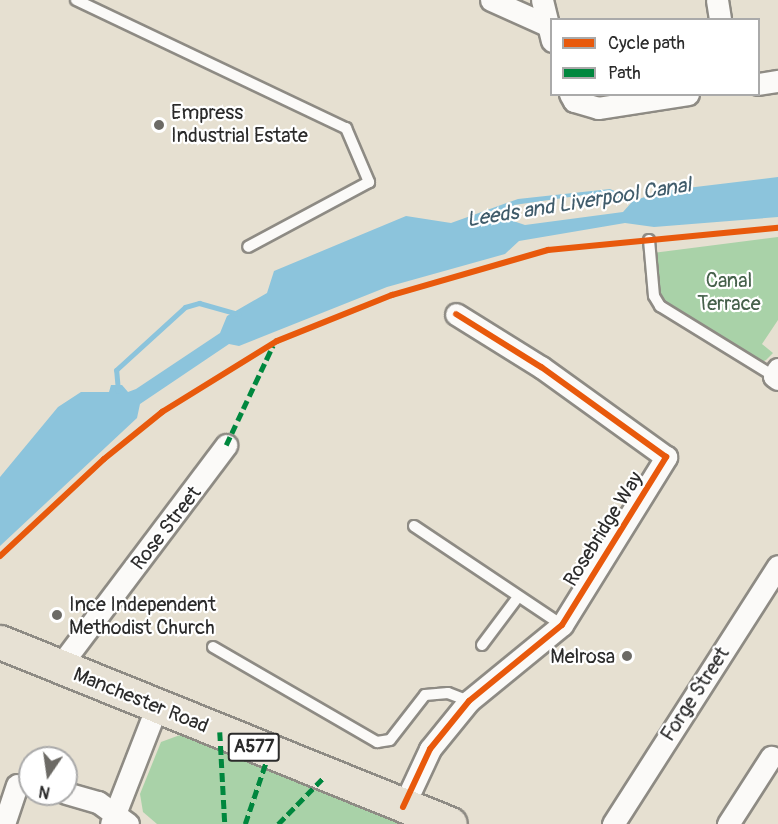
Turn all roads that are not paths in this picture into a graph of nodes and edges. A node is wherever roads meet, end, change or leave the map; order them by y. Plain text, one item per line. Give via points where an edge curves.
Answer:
1 (76, 0) edge
2 (491, 0) edge
3 (542, 0) edge
4 (717, 0) edge
5 (720, 18) edge
6 (549, 33) edge
7 (778, 81) edge
8 (760, 84) edge
9 (571, 96) edge
10 (675, 96) edge
11 (649, 240) dead end
12 (248, 247) dead end
13 (456, 314) dead end
14 (777, 375) edge
15 (226, 445) dead end
16 (414, 526) dead end
17 (778, 566) edge
18 (518, 597) junction
19 (562, 625) junction
20 (0, 642) edge
21 (482, 645) dead end
22 (213, 647) dead end
23 (59, 667) junction
24 (469, 701) junction
25 (157, 706) junction
26 (775, 753) edge
27 (16, 783) edge
28 (78, 796) edge
29 (403, 807) junction
30 (118, 821) edge
31 (4, 824) edge
32 (450, 824) edge
33 (613, 824) edge
34 (728, 824) edge

1 - 12 lane via 346,128 369,182
2 - 6 street
3 - 6 street
4 - 5 street
7 - 8 street
9 - 10 street via 598,108
11 - 14 lane via 654,296 660,306
13 - 19 street, Rosebridge Way via 541,367 666,458
15 - 23 street, Rose Street
16 - 18 lane
17 - 33 street, Forge Street
18 - 19 lane
18 - 21 lane
19 - 24 street, Rosebridge Way
20 - 23 highway, Manchester Road / A577
22 - 24 lane via 377,742 390,741 425,695 448,693
23 - 25 highway, Manchester Road / A577
24 - 29 street, Rosebridge Way via 430,749
25 - 29 highway, Manchester Road / A577
25 - 30 street
26 - 34 street
27 - 31 street
28 - 30 street via 98,802
29 - 32 highway, Manchester Road / A577

